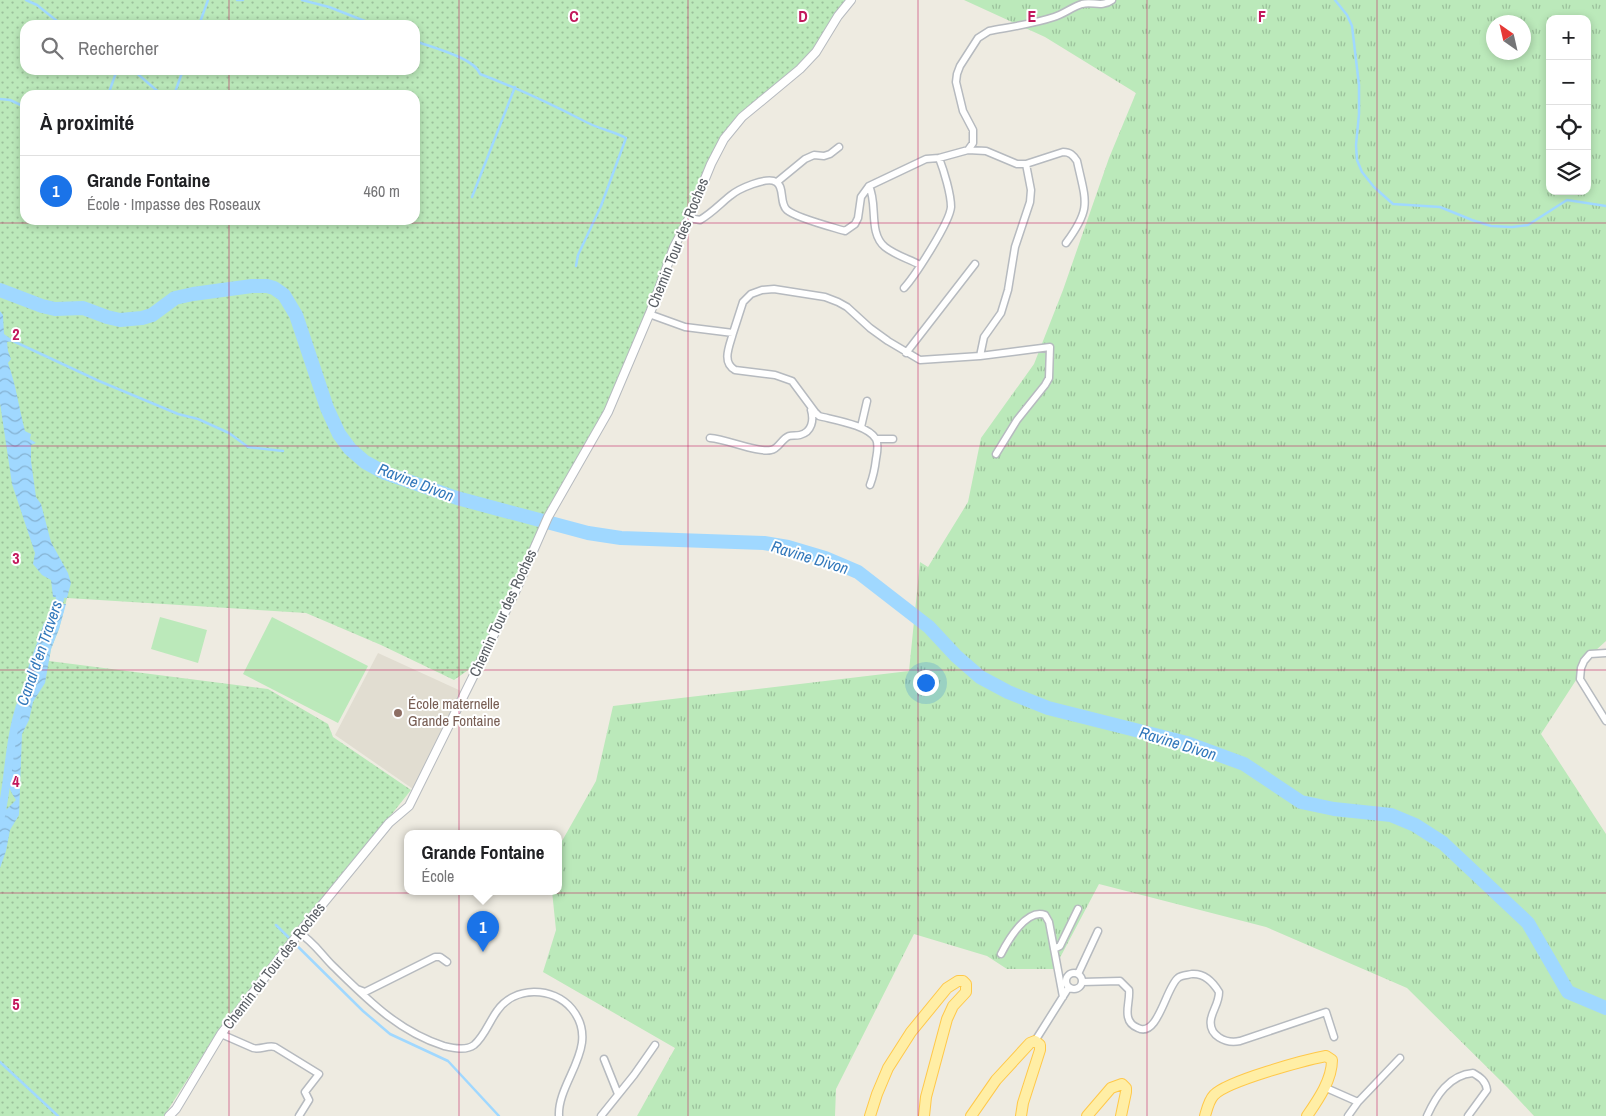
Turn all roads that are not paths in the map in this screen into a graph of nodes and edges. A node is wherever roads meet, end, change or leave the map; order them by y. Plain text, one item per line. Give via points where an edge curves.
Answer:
1 (851, 0) edge
2 (1112, 0) edge
3 (839, 147) dead end
4 (968, 150) junction
5 (939, 158) junction
6 (1026, 164) junction
7 (777, 182) junction
8 (868, 186) junction
9 (689, 218) junction
10 (1066, 243) dead end
11 (975, 264) dead end
12 (920, 265) junction
13 (904, 288) dead end
14 (649, 314) junction
15 (733, 333) junction
16 (906, 353) junction
17 (980, 356) junction
18 (867, 401) dead end
19 (811, 408) junction
20 (861, 428) junction
21 (710, 438) dead end
22 (893, 439) dead end
23 (876, 440) junction
24 (996, 454) dead end
25 (870, 485) dead end
26 (1606, 653) edge
27 (1606, 721) edge
28 (390, 823) joint
29 (1078, 909) dead end
30 (1098, 930) dead end
31 (299, 934) junction
32 (1054, 949) junction
33 (1001, 954) dead end
34 (447, 962) dead end
35 (1078, 974) junction
36 (1082, 982) junction
37 (1069, 987) junction
38 (356, 989) junction
39 (1063, 997) junction
40 (222, 1034) junction
41 (1334, 1037) dead end
42 (1035, 1041) junction
43 (655, 1045) dead end
44 (1400, 1058) dead end
45 (604, 1059) dead end
46 (1324, 1087) junction
47 (618, 1094) junction
48 (1358, 1102) junction
49 (169, 1116) edge
50 (299, 1116) edge
51 (559, 1116) edge
52 (601, 1116) edge
53 (870, 1116) edge
54 (924, 1116) edge
55 (971, 1116) edge
56 (1021, 1116) edge
57 (1086, 1116) edge
58 (1121, 1116) edge
59 (1204, 1116) edge
60 (1308, 1116) edge
61 (1348, 1116) edge
62 (1427, 1116) edge
63 (1468, 1116) edge

1 - 9 street, Chemin Tour des Roches via 800,70 742,117 724,139
2 - 4 street via 1107,4 1079,5 1049,19 989,31 978,38 960,66 956,82 963,111 973,130 973,143
3 - 7 street via 830,154 805,159
4 - 5 street
4 - 6 street via 986,151 1017,164
5 - 8 street via 926,159
5 - 12 street via 951,208 948,220
6 - 10 street via 1063,152 1068,152 1077,161 1086,200 1084,215
6 - 17 street via 1030,202 1015,247 1001,314 984,337
7 - 8 street via 787,210 845,231 855,224 861,197
7 - 9 street via 768,180 731,194 700,220
8 - 12 street via 874,197 876,230 880,240 890,250
9 - 14 street, Chemin Tour des Roches via 674,247
11 - 16 street
12 - 13 street
14 - 15 street via 685,326
14 - 28 street, Chemin Tour des Roches via 608,412 548,517 512,598 409,806
15 - 16 street via 743,302 751,294 774,289 838,302
15 - 19 street via 726,358 730,367 792,381
16 - 17 street via 920,360
17 - 24 street via 1050,347 1049,378 1016,420
18 - 20 street
19 - 20 street via 819,416
19 - 21 street via 813,417 808,430 788,436 770,450
20 - 23 street
22 - 23 street
23 - 25 street via 877,454
26 - 27 street via 1591,654 1584,661 1580,679
28 - 31 street, Chemin du Tour des Roches
29 - 32 street via 1060,946
30 - 35 street
31 - 38 street
31 - 40 street, Chemin du Tour des Roches
32 - 33 street via 1049,922 1041,913 1029,916
32 - 39 street
34 - 38 street via 435,957 365,992
35 - 36 street
35 - 37 street via 1069,974 1066,979
36 - 37 street via 1078,987
36 - 41 street via 1120,981 1125,985 1129,990 1127,1015 1139,1029 1153,1025 1178,978 1199,974 1220,992 1211,1027 1223,1041 1240,1041 1326,1012
37 - 39 street
38 - 51 street via 396,1023 445,1046 461,1049 472,1047 507,1000 522,993 539,991 555,995 577,1016 582,1033 580,1054
39 - 42 street
40 - 49 street, Chemin du Tour des Roches
40 - 50 street via 258,1050 275,1047 319,1074 305,1092 309,1100
42 - 55 main road via 996,1080
42 - 56 main road via 1040,1050
43 - 47 street
44 - 48 street
45 - 47 street
46 - 48 street
46 - 59 main road via 1332,1067 1332,1060 1326,1056 1224,1087 1213,1096
46 - 60 main road
47 - 52 street
48 - 61 street
53 - 54 main road via 888,1068 911,1032 946,988 963,981 966,992 953,1006 947,1019
57 - 58 main road via 1111,1088 1122,1084 1126,1092
62 - 63 street via 1448,1082 1473,1073 1483,1080 1486,1090

